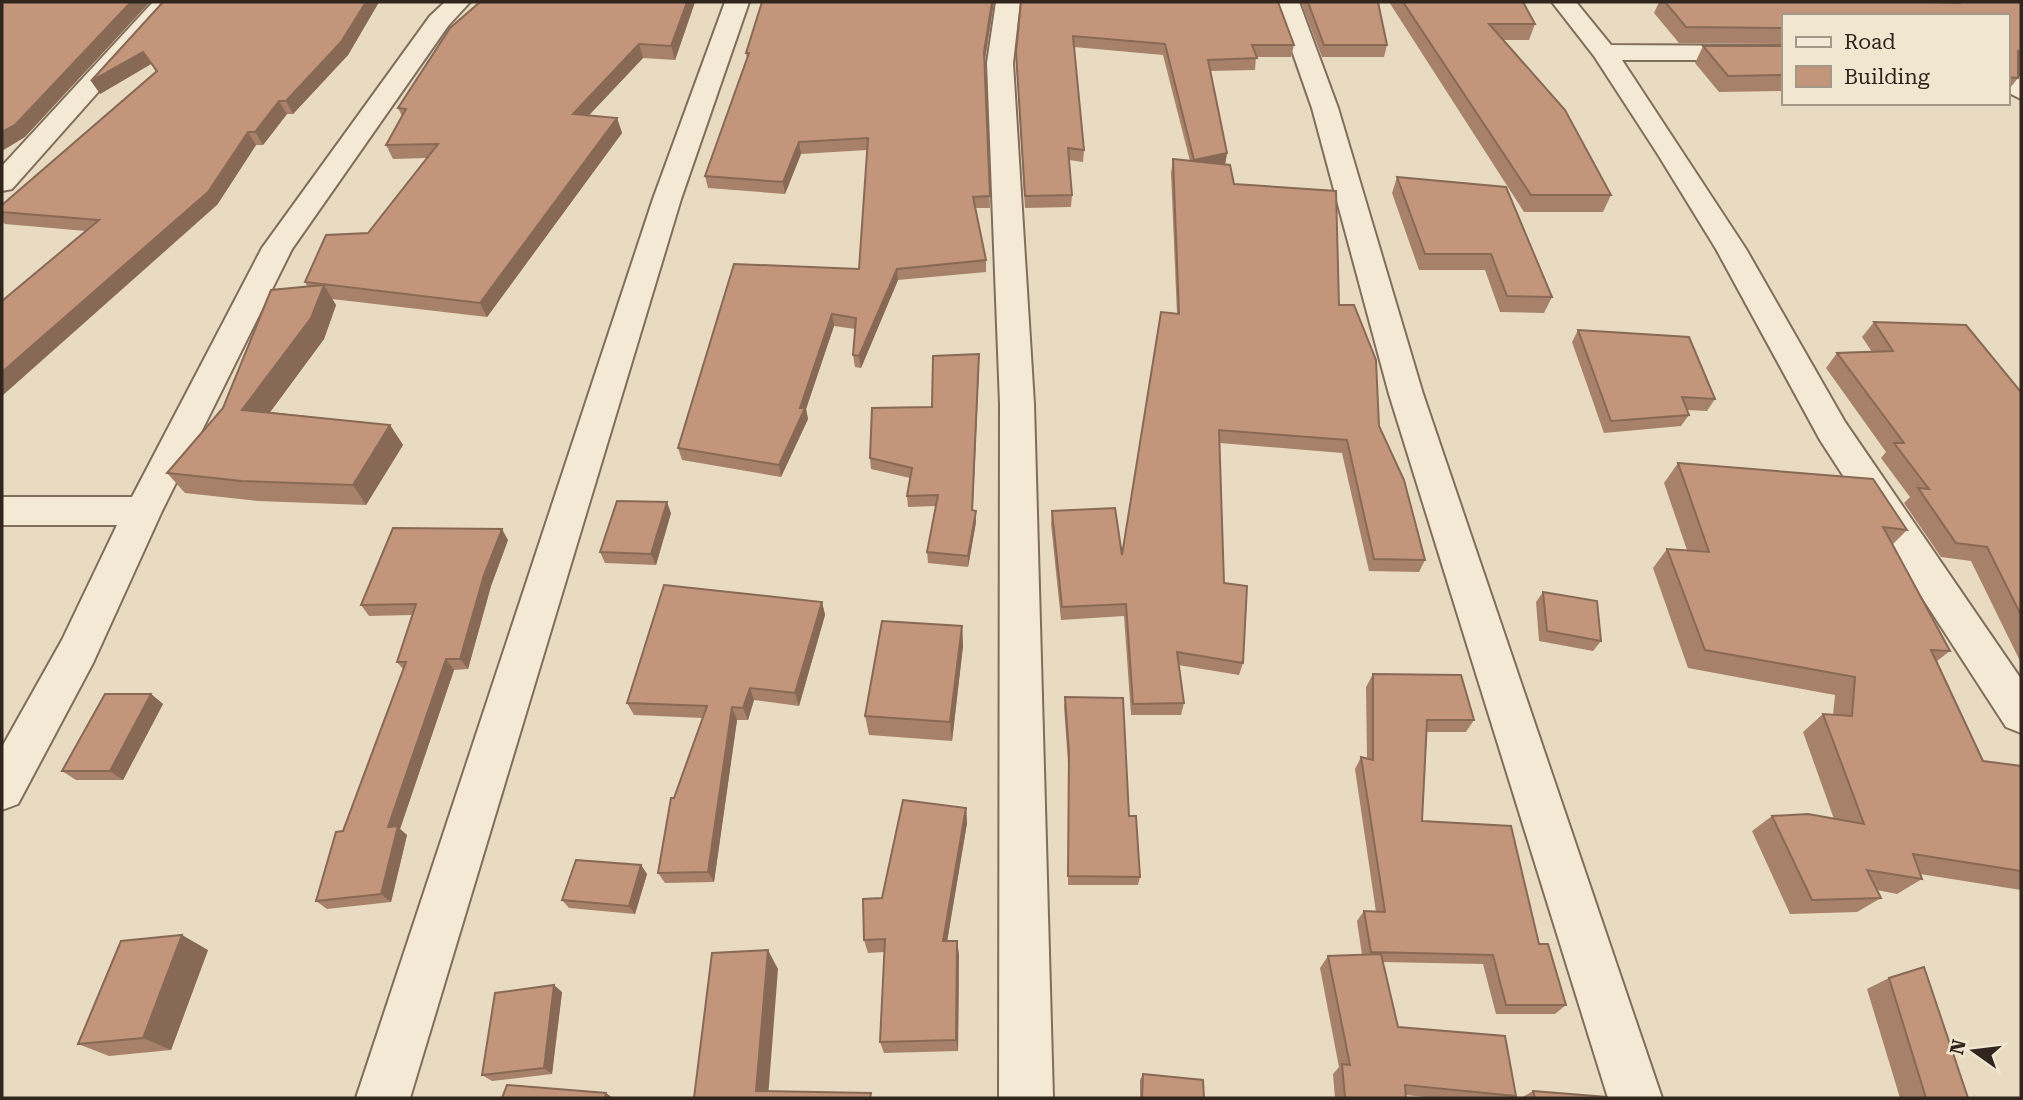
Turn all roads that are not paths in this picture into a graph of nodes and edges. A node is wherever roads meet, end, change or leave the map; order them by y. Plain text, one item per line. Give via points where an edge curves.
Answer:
1 (166, 2) edge
2 (458, 2) edge
3 (737, 2) edge
4 (1008, 2) edge
5 (1287, 2) edge
6 (1564, 2) edge
7 (1604, 52) junction
8 (1782, 53) edge
9 (2, 183) edge
10 (2, 511) edge
11 (143, 511) junction
12 (2021, 714) edge
13 (2, 789) edge
14 (383, 1098) edge
15 (1026, 1098) edge
16 (1635, 1098) edge

1 - 9 street
2 - 11 street via 439,21 276,248
3 - 14 street via 667,199
4 - 15 street via 1000,62 1017,404
5 - 16 street via 1325,108 1410,407
6 - 7 street
7 - 8 street
7 - 12 street via 1731,249 1832,430
10 - 11 street
11 - 13 street via 78,651

